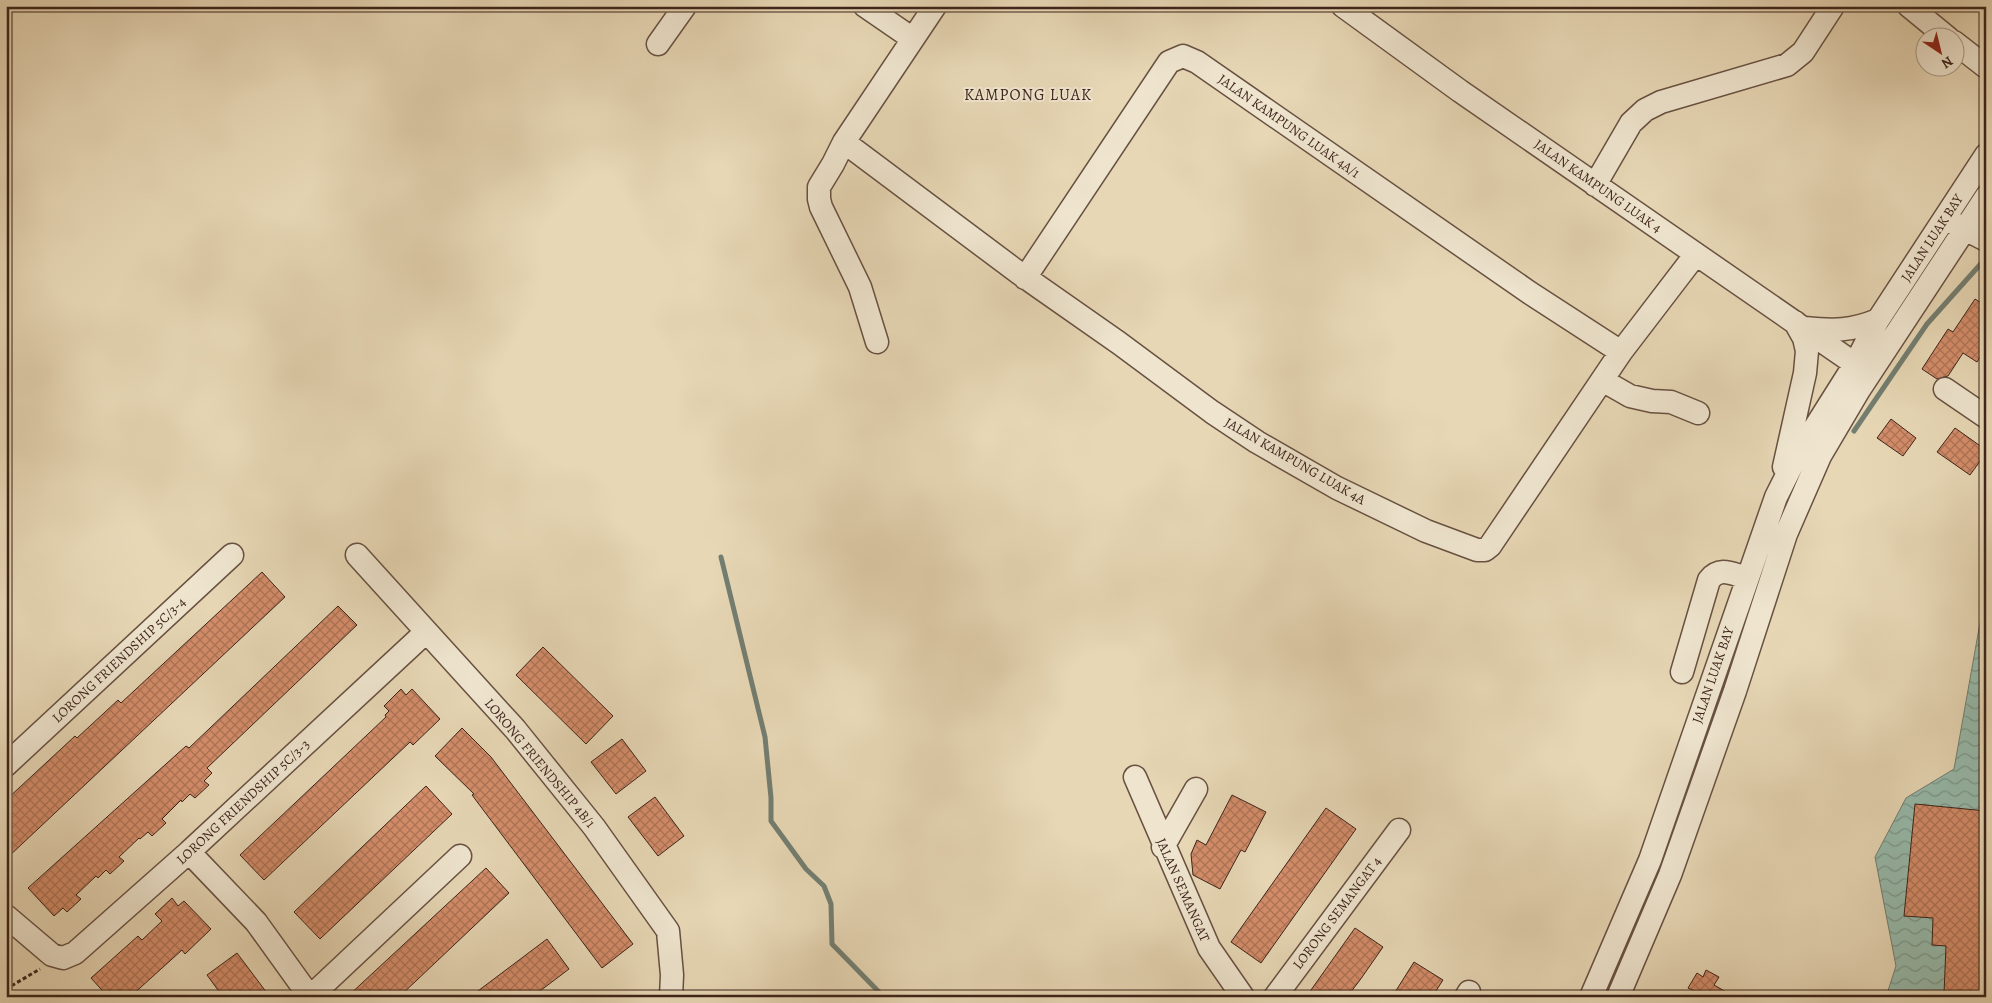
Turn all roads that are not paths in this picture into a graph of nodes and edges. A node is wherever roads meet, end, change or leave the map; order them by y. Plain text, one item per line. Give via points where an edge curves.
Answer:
1 (685, 6) edge
2 (865, 6) edge
3 (935, 6) edge
4 (1343, 6) edge
5 (1833, 6) edge
6 (1909, 6) edge
7 (1936, 28) edge
8 (913, 39) junction
9 (658, 44) dead end
10 (1964, 50) edge
11 (1986, 67) edge
12 (844, 142) junction
13 (1986, 155) edge
14 (1595, 185) junction
15 (1986, 197) edge
16 (1945, 220) junction
17 (1978, 236) edge
18 (1696, 254) junction
19 (1017, 272) junction
20 (1878, 320) junction
21 (1800, 325) junction
22 (877, 342) dead end
23 (1621, 352) junction
24 (1878, 360) junction
25 (1854, 364) junction
26 (1602, 380) junction
27 (1945, 389) dead end
28 (1858, 390) junction
29 (1698, 413) dead end
30 (1986, 417) edge
31 (1776, 497) junction
32 (232, 555) dead end
33 (357, 555) dead end
34 (1747, 578) junction
35 (426, 632) junction
36 (1682, 672) dead end
37 (6, 766) edge
38 (1134, 777) dead end
39 (1196, 789) dead end
40 (1399, 830) dead end
41 (1163, 846) junction
42 (189, 852) junction
43 (460, 856) dead end
44 (6, 916) edge
45 (310, 997) edge
46 (670, 997) edge
47 (1243, 997) edge
48 (1276, 997) edge
49 (1591, 997) edge
50 (1618, 997) edge

1 - 9 street
2 - 8 street
3 - 8 street
4 - 14 street, JALAN KAMPUNG LUAK 4
5 - 14 street via 1803,52 1787,65 1661,102 1645,110 1631,123
6 - 7 street
8 - 12 street
10 - 11 street
12 - 19 street, JALAN KAMPUNG LUAK 4A
12 - 22 street via 819,186 819,199 860,287
13 - 16 street, JALAN LUAK BAY
14 - 18 street, JALAN KAMPUNG LUAK 4
15 - 17 street, JALAN LUAK BAY
16 - 17 street
16 - 20 street, JALAN LUAK BAY
17 - 24 street, JALAN LUAK BAY
18 - 21 street, JALAN KAMPUNG LUAK 4
18 - 23 street, JALAN KAMPUNG LUAK 4A
19 - 23 street, JALAN KAMPUNG LUAK 4A/1 via 1169,62 1183,56 1197,62 1530,293
19 - 26 street, JALAN KAMPUNG LUAK 4A via 1257,442 1337,488 1426,531 1477,550 1490,546
20 - 21 street via 1850,330 1834,331
20 - 25 street, JALAN LUAK BAY
21 - 25 street, JALAN KAMPUNG LUAK 4
21 - 31 street via 1807,351 1805,372
23 - 26 street, JALAN KAMPUNG LUAK 4A
24 - 25 street
24 - 28 street, JALAN LUAK BAY
25 - 28 street
25 - 31 street, JALAN LUAK BAY via 1799,452
26 - 29 street via 1630,396 1671,402
27 - 30 street
28 - 50 street, JALAN LUAK BAY via 1820,456 1786,534 1670,875
31 - 34 street, JALAN LUAK BAY
32 - 37 street, LORONG FRIENDSHIP 5C/3-4
33 - 35 street, LORONG FRIENDSHIP 4B/1
34 - 36 street via 1721,571 1714,573 1709,580
34 - 49 street, JALAN LUAK BAY via 1650,860
35 - 42 street, LORONG FRIENDSHIP 5C/3-3
35 - 46 street, LORONG FRIENDSHIP 4B/1 via 515,729 594,827 668,931 672,975
38 - 41 street, JALAN SEMANGAT
39 - 41 street
40 - 48 street, LORONG SEMANGAT 4
41 - 47 street, JALAN SEMANGAT via 1209,948
42 - 44 street, LORONG FRIENDSHIP 5C/3-3 via 75,953 57,956
42 - 45 street via 256,922
43 - 45 street

